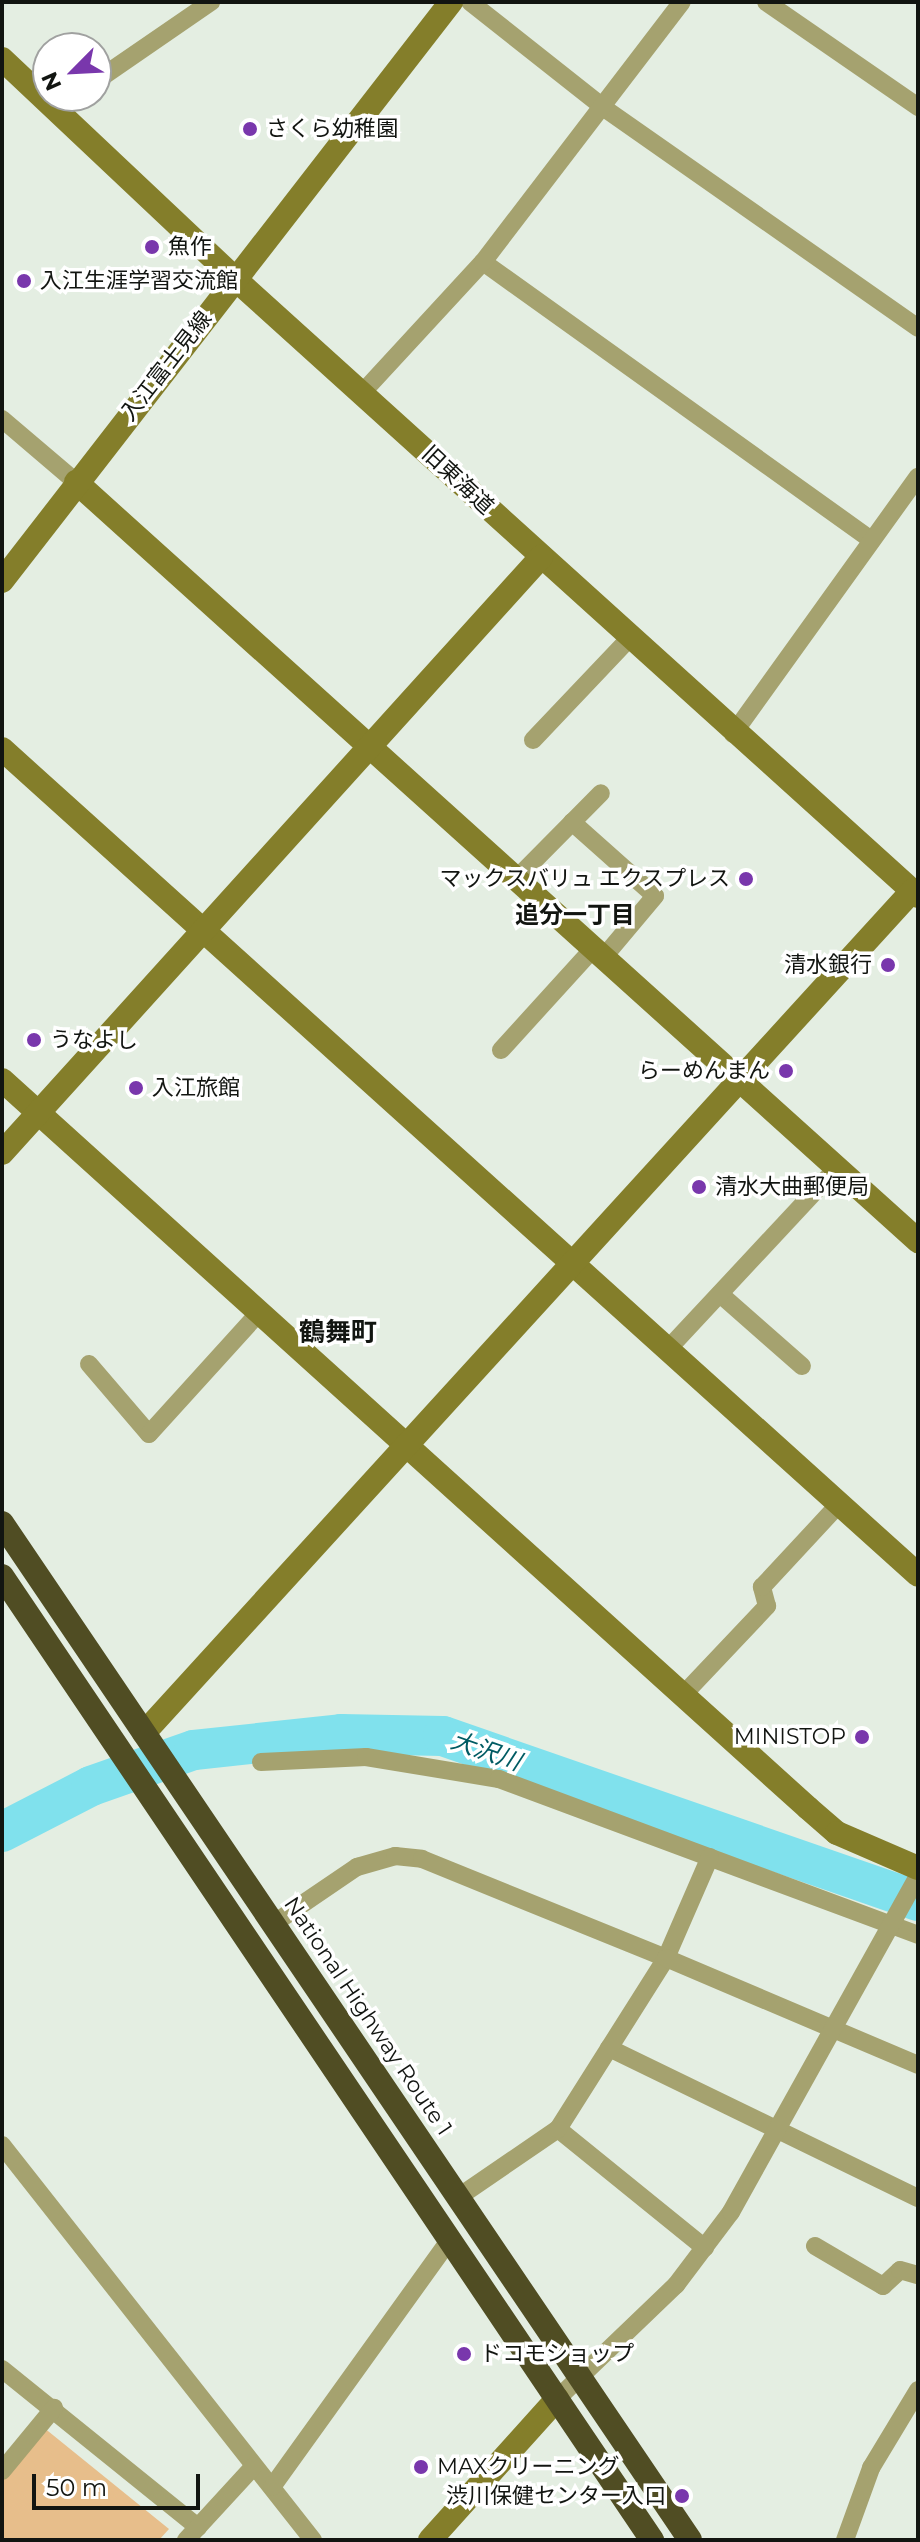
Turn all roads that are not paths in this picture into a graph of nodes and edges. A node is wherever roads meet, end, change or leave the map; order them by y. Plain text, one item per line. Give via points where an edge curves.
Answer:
1 (211, 2) edge
2 (451, 2) edge
3 (470, 2) edge
4 (682, 2) edge
5 (766, 2) edge
6 (2, 60) edge
7 (112, 70) edge
8 (32, 81) edge
9 (918, 107) edge
10 (604, 108) junction
11 (73, 112) edge
12 (483, 262) junction
13 (234, 278) junction
14 (918, 328) edge
15 (362, 393) junction
16 (2, 419) edge
17 (918, 477) edge
18 (76, 482) junction
19 (872, 540) junction
20 (541, 557) junction
21 (2, 581) edge
22 (629, 639) junction
23 (733, 734) junction
24 (533, 740) dead end
25 (366, 746) junction
26 (2, 749) edge
27 (601, 793) dead end
28 (572, 822) junction
29 (515, 880) junction
30 (916, 891) edge
31 (203, 929) junction
32 (598, 953) junction
33 (501, 1050) dead end
34 (737, 1078) junction
35 (2, 1080) edge
36 (39, 1112) junction
37 (2, 1153) edge
38 (837, 1168) junction
39 (918, 1241) edge
40 (573, 1262) junction
41 (720, 1294) junction
42 (258, 1314) junction
43 (668, 1349) junction
44 (89, 1364) dead end
45 (802, 1366) dead end
46 (405, 1450) junction
47 (839, 1504) junction
48 (2, 1523) edge
49 (918, 1575) edge
50 (2, 1576) edge
51 (682, 1696) junction
52 (149, 1739) junction
53 (261, 1762) dead end
54 (710, 1857) junction
55 (918, 1868) edge
56 (918, 1876) edge
57 (273, 1924) junction
58 (892, 1925) junction
59 (918, 1935) edge
60 (666, 1958) junction
61 (833, 2029) junction
62 (609, 2048) junction
63 (918, 2065) edge
64 (558, 2129) junction
65 (777, 2131) junction
66 (2, 2145) edge
67 (460, 2196) junction
68 (918, 2198) edge
69 (449, 2241) junction
70 (815, 2246) dead end
71 (705, 2248) junction
72 (918, 2275) edge
73 (2, 2369) edge
74 (579, 2375) junction
75 (918, 2390) edge
76 (557, 2399) junction
77 (54, 2408) junction
78 (254, 2466) junction
79 (2, 2471) edge
80 (272, 2487) junction
81 (192, 2534) edge
82 (313, 2540) edge
83 (430, 2540) edge
84 (652, 2540) edge
85 (690, 2540) edge
86 (845, 2540) edge

1 - 7 street
2 - 13 street, 入江富士見線
3 - 10 street
4 - 10 street
5 - 9 street
6 - 8 street, 旧東海道
10 - 12 street
10 - 14 street
11 - 13 street, 旧東海道
12 - 15 street
12 - 19 street
13 - 15 street, 旧東海道
13 - 18 street, 入江富士見線
15 - 20 street, 旧東海道
16 - 18 street
17 - 19 street
18 - 21 street, 入江富士見線
18 - 25 street
19 - 23 street
20 - 22 street, 旧東海道
20 - 25 street
22 - 23 street, 旧東海道
22 - 24 street
23 - 30 street, 旧東海道
25 - 29 street
25 - 31 street
26 - 31 street
27 - 28 street
28 - 29 street
28 - 32 street via 655,896
29 - 32 street
30 - 34 street
31 - 36 street
31 - 40 street
32 - 33 street
32 - 34 street
34 - 38 street
34 - 40 street
35 - 36 street
36 - 37 street
36 - 42 street
38 - 39 street
38 - 41 street
40 - 43 street
40 - 46 street
41 - 43 street
41 - 45 street
42 - 44 street via 149,1434
42 - 46 street
43 - 47 street
46 - 51 street
46 - 52 street
47 - 49 street
47 - 51 street via 762,1587 767,1606
48 - 52 highway, National Highway Route 1
50 - 69 highway
51 - 55 street via 837,1833
52 - 57 highway, National Highway Route 1
53 - 54 street via 428,1762 499,1779
54 - 58 street
54 - 60 street
56 - 58 street
57 - 60 street via 357,1867 395,1856 422,1859
57 - 67 highway, National Highway Route 1
58 - 59 street
58 - 61 street
60 - 61 street
60 - 62 street
61 - 63 street
61 - 65 street
62 - 64 street
62 - 65 street
64 - 67 street
64 - 71 street
65 - 68 street
65 - 71 street
66 - 78 street
67 - 74 highway, National Highway Route 1
69 - 76 highway
69 - 80 street
70 - 72 street via 883,2286 900,2270
71 - 74 street
73 - 77 street
74 - 76 street
74 - 85 highway, National Highway Route 1
75 - 86 street via 871,2468
76 - 83 street
76 - 84 highway
77 - 79 street
77 - 81 street
78 - 80 street
78 - 81 street
80 - 82 street

